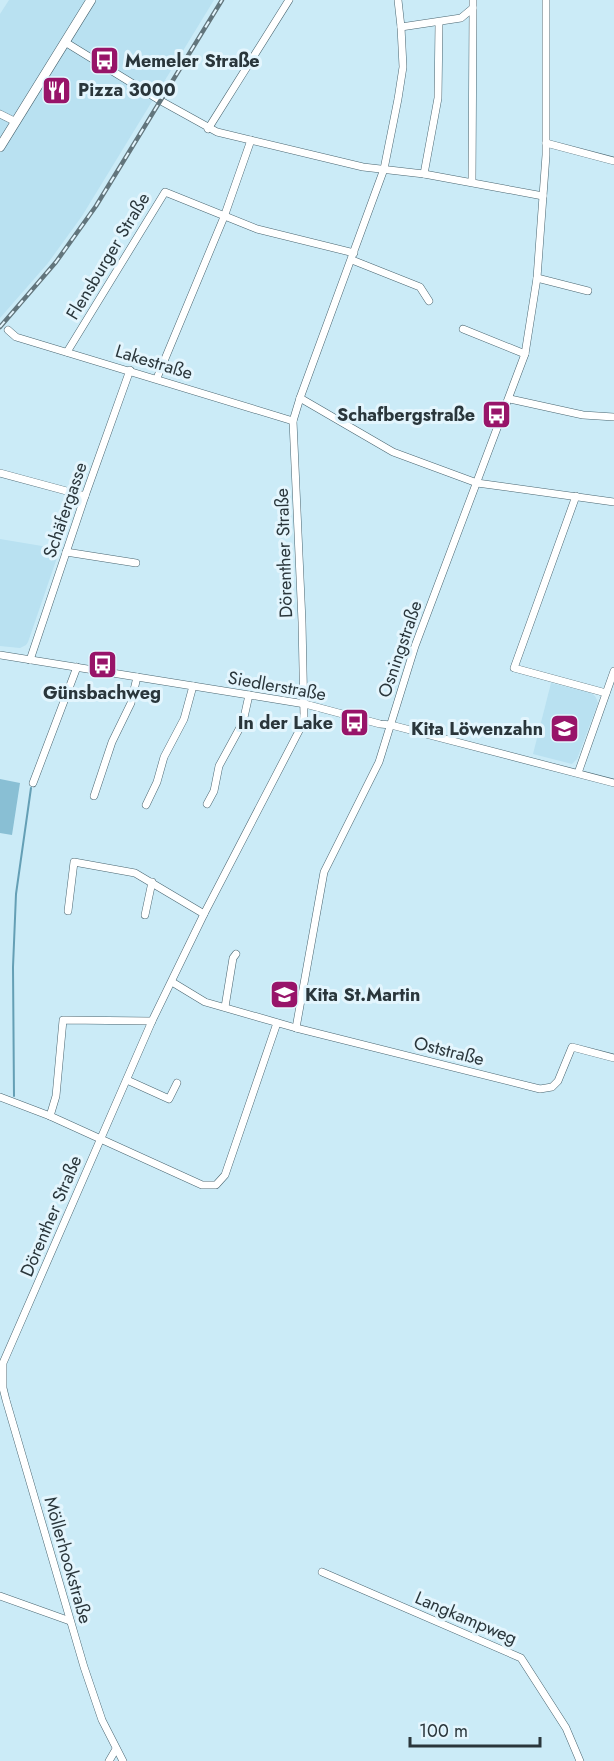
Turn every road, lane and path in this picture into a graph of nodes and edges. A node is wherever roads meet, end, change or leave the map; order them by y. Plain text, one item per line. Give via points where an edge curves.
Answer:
1 (91, 0) edge
2 (289, 0) edge
3 (398, 0) edge
4 (546, 0) edge
5 (473, 4) edge
6 (439, 23) junction
7 (401, 27) junction
8 (64, 42) junction
9 (0, 114) edge
10 (15, 122) junction
11 (208, 129) junction
12 (251, 140) junction
13 (546, 143) junction
14 (0, 147) edge
15 (614, 161) edge
16 (384, 169) junction
17 (424, 174) junction
18 (472, 182) junction
19 (543, 196) junction
20 (224, 217) junction
21 (353, 256) junction
22 (537, 278) junction
23 (588, 291) dead end
24 (429, 301) dead end
25 (463, 329) dead end
26 (8, 330) dead end
27 (67, 352) junction
28 (525, 354) junction
29 (130, 370) junction
30 (157, 378) junction
31 (300, 398) junction
32 (510, 399) junction
33 (614, 417) edge
34 (293, 421) junction
35 (0, 473) edge
36 (477, 483) junction
37 (85, 496) junction
38 (576, 496) junction
39 (614, 502) edge
40 (66, 552) junction
41 (136, 562) dead end
42 (0, 655) edge
43 (30, 660) junction
44 (77, 667) junction
45 (614, 671) edge
46 (137, 677) junction
47 (194, 686) junction
48 (606, 693) junction
49 (249, 695) junction
50 (305, 704) junction
51 (391, 725) junction
52 (578, 773) junction
53 (33, 783) dead end
54 (614, 783) edge
55 (94, 796) dead end
56 (207, 804) dead end
57 (146, 805) dead end
58 (152, 882) junction
59 (68, 911) dead end
60 (204, 914) junction
61 (145, 915) dead end
62 (236, 954) dead end
63 (172, 982) junction
64 (225, 1008) junction
65 (152, 1021) junction
66 (277, 1023) junction
67 (296, 1028) junction
68 (614, 1058) edge
69 (126, 1080) junction
70 (177, 1083) dead end
71 (0, 1097) edge
72 (50, 1116) junction
73 (100, 1140) junction
74 (3, 1363) joint
75 (322, 1572) dead end
76 (0, 1596) edge
77 (69, 1621) junction
78 (116, 1749) junction
79 (109, 1761) edge
80 (123, 1761) edge
81 (580, 1761) edge

1 - 8 main road
2 - 11 street
3 - 7 street, Dörenther Straße
4 - 13 street, Osningstraße
5 - 6 street via 460,18
5 - 18 street
6 - 7 street
6 - 17 street via 438,98
7 - 16 street, Dörenther Straße via 402,67
8 - 10 main road
8 - 11 street
9 - 10 street
10 - 14 main road
11 - 12 street
12 - 16 street
12 - 20 street
13 - 15 street
13 - 19 street, Osningstraße
16 - 17 street
16 - 21 street, Dörenther Straße
17 - 18 street
18 - 19 street
19 - 22 street, Osningstraße
20 - 21 street, Flensburger Straße
20 - 27 street, Flensburger Straße via 165,192
20 - 30 street
21 - 24 street, Flensburger Straße via 420,287
21 - 31 street, Dörenther Straße
22 - 23 street
22 - 28 street, Osningstraße
25 - 28 street
26 - 27 street, Lakestraße via 16,337
27 - 29 street, Lakestraße
28 - 32 street, Osningstraße
29 - 30 street, Lakestraße
29 - 37 street, Schäfergasse
30 - 34 street, Lakestraße
31 - 34 street, Dörenther Straße
31 - 36 street via 393,452
32 - 33 street via 583,415
32 - 36 street, Osningstraße
34 - 50 street, Dörenther Straße
35 - 37 street
36 - 38 street
36 - 51 street, Osningstraße via 416,645
37 - 40 street, Schäfergasse
38 - 39 street
38 - 48 street via 514,668
40 - 41 street
40 - 43 street, Schäfergasse
42 - 43 street, Siedlerstraße
43 - 44 street, Siedlerstraße
44 - 46 street, Siedlerstraße
44 - 53 street
45 - 48 street
46 - 47 street, Siedlerstraße
46 - 55 street via 131,703 112,742
47 - 49 street, Siedlerstraße
47 - 57 street via 184,719
48 - 52 street
49 - 50 street, Siedlerstraße
49 - 56 street via 243,722 219,766
50 - 51 street, Siedlerstraße
50 - 60 street, Dörenther Straße via 300,729
51 - 52 street, Siedlerstraße
51 - 67 street, Osningstraße via 379,762 324,872
52 - 54 street, Siedlerstraße
58 - 59 street via 135,873 74,862
58 - 60 street
58 - 61 street
60 - 63 street, Dörenther Straße
62 - 64 street
63 - 64 street, Oststraße via 205,1002
63 - 65 street, Dörenther Straße
64 - 66 street, Oststraße
65 - 69 street, Dörenther Straße
65 - 72 street via 63,1020 56,1096
66 - 67 street, Oststraße
66 - 73 street via 225,1175 216,1185 202,1185
67 - 68 street, Oststraße via 540,1089 552,1087 558,1081 572,1047
69 - 70 street via 169,1100
69 - 73 street, Dörenther Straße
71 - 72 street
72 - 73 street
73 - 74 street, Dörenther Straße
74 - 77 street, Möllerhookstraße via 6,1400
75 - 81 street, Langkampweg via 521,1658 566,1728
76 - 77 street
77 - 78 street, Möllerhookstraße via 102,1720
78 - 79 street
78 - 80 street, Möllerhookstraße

